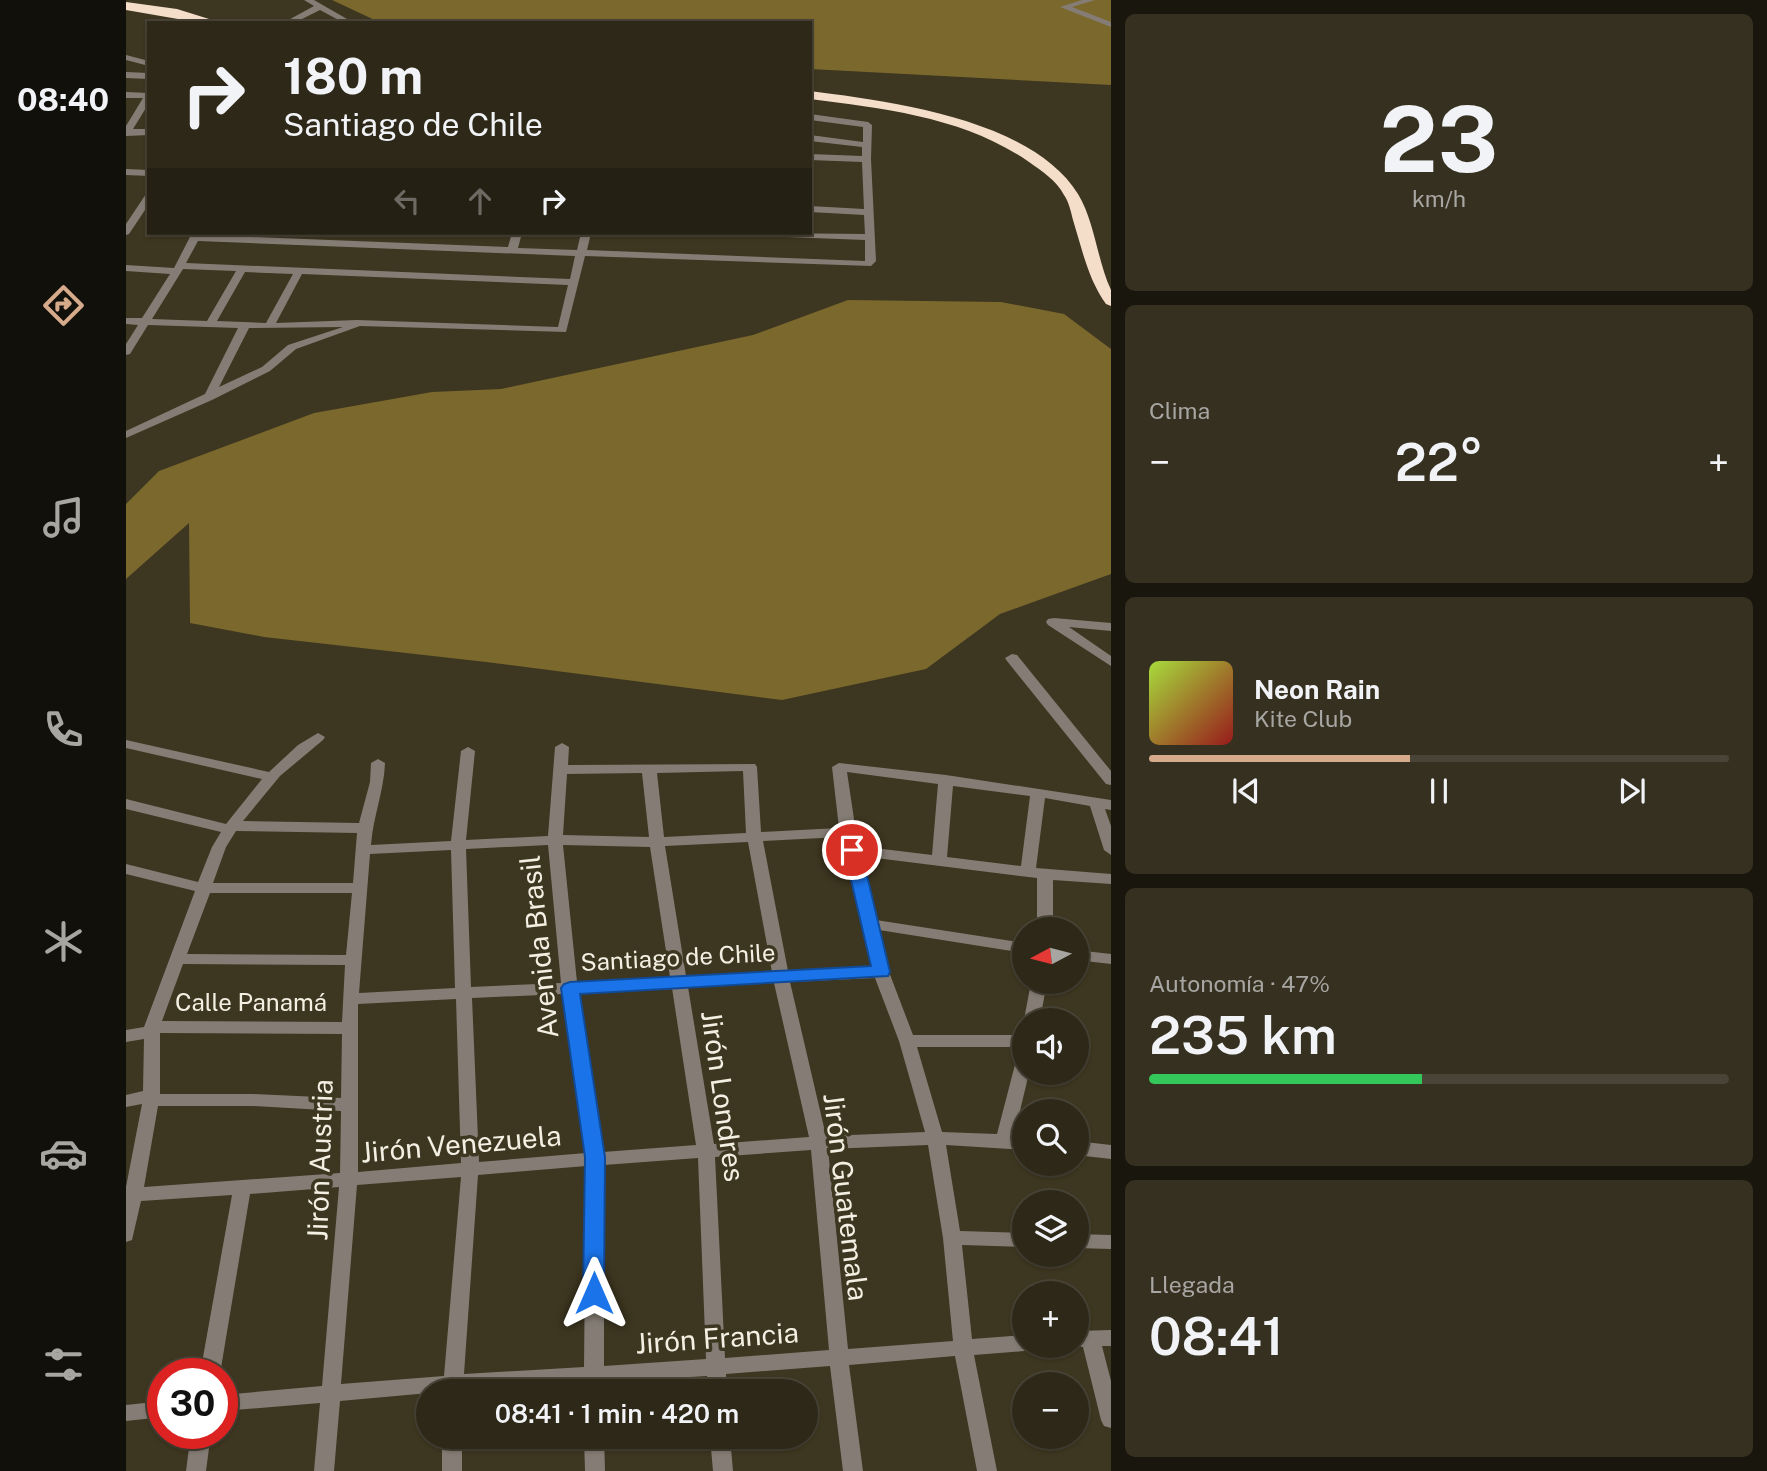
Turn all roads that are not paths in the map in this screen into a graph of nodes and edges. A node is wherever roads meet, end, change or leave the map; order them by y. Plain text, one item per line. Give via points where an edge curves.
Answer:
1 (308, 0) edge
2 (1091, 0) edge
3 (126, 6) edge
4 (319, 7) junction
5 (208, 21) edge
6 (291, 21) edge
7 (347, 21) edge
8 (1111, 25) edge
9 (126, 57) edge
10 (147, 63) edge
11 (126, 75) edge
12 (147, 76) edge
13 (812, 94) edge
14 (126, 95) edge
15 (147, 96) edge
16 (147, 99) edge
17 (126, 115) edge
18 (137, 116) junction
19 (812, 117) edge
20 (127, 132) edge
21 (147, 132) edge
22 (812, 138) edge
23 (866, 145) junction
24 (812, 157) edge
25 (824, 157) junction
26 (866, 159) junction
27 (812, 166) edge
28 (126, 172) edge
29 (147, 173) edge
30 (147, 198) edge
31 (812, 209) edge
32 (870, 212) junction
33 (130, 218) edge
34 (126, 232) edge
35 (195, 235) edge
36 (516, 235) edge
37 (586, 235) edge
38 (812, 235) edge
39 (870, 237) junction
40 (512, 250) junction
41 (582, 253) junction
42 (126, 268) edge
43 (179, 269) junction
44 (242, 269) junction
45 (299, 271) junction
46 (574, 282) junction
47 (1111, 301) edge
48 (126, 321) edge
49 (147, 322) junction
50 (356, 323) junction
51 (209, 324) junction
52 (245, 325) junction
53 (269, 326) junction
54 (126, 352) edge
55 (208, 398) junction
56 (126, 435) edge
57 (1111, 627) edge
58 (1012, 658) dead end
59 (1111, 662) edge
60 (318, 737) dead end
61 (126, 744) edge
62 (562, 747) dead end
63 (468, 751) dead end
64 (378, 764) dead end
65 (649, 769) junction
66 (560, 770) junction
67 (271, 778) junction
68 (946, 779) junction
69 (1111, 781) edge
70 (1038, 792) junction
71 (126, 804) edge
72 (1104, 804) edge
73 (231, 828) junction
74 (365, 828) junction
75 (846, 832) junction
76 (754, 835) junction
77 (555, 840) junction
78 (657, 842) junction
79 (458, 847) junction
80 (363, 850) junction
81 (852, 850) junction
82 (1111, 850) edge
83 (939, 859) junction
84 (126, 869) edge
85 (1028, 870) junction
86 (1045, 874) junction
87 (1111, 879) edge
88 (204, 888) junction
89 (359, 888) junction
90 (1045, 917) edge
91 (871, 924) junction
92 (1012, 946) edge
93 (1089, 956) edge
94 (178, 959) junction
95 (1111, 959) edge
96 (352, 960) junction
97 (881, 972) junction
98 (781, 977) junction
99 (679, 983) junction
100 (570, 988) junction
101 (463, 992) junction
102 (350, 999) junction
103 (349, 1028) junction
104 (152, 1030) junction
105 (126, 1036) edge
106 (907, 1041) junction
107 (1012, 1041) edge
108 (1017, 1085) edge
109 (151, 1098) junction
110 (126, 1101) edge
111 (350, 1105) junction
112 (936, 1140) junction
113 (1004, 1141) junction
114 (1012, 1142) edge
115 (819, 1143) junction
116 (1089, 1149) edge
117 (706, 1151) junction
118 (1111, 1152) edge
119 (595, 1157) junction
120 (470, 1169) junction
121 (349, 1180) junction
122 (242, 1189) junction
123 (133, 1195) junction
124 (126, 1235) edge
125 (952, 1238) junction
126 (1012, 1240) edge
127 (1089, 1241) edge
128 (1111, 1242) edge
129 (1111, 1338) edge
130 (1089, 1339) edge
131 (1012, 1344) edge
132 (964, 1348) junction
133 (1089, 1356) edge
134 (213, 1358) edge
135 (839, 1358) junction
136 (715, 1367) junction
137 (454, 1379) edge
138 (594, 1379) edge
139 (624, 1379) edge
140 (716, 1379) edge
141 (416, 1389) edge
142 (331, 1392) junction
143 (238, 1401) edge
144 (147, 1411) edge
145 (126, 1413) edge
146 (1111, 1420) edge
147 (199, 1449) edge
148 (452, 1449) edge
149 (594, 1449) edge
150 (721, 1449) edge
151 (196, 1471) edge
152 (324, 1471) edge
153 (452, 1471) edge
154 (595, 1471) edge
155 (723, 1471) edge
156 (853, 1471) edge
157 (987, 1471) edge

1 - 4 street
2 - 8 street via 1064,5
3 - 5 highway
4 - 6 street
4 - 7 street
9 - 10 street
11 - 12 street
13 - 47 highway via 965,122 1036,160 1066,185 1073,197 1102,288
14 - 15 street
16 - 18 street
17 - 18 street
18 - 20 street
19 - 23 street via 868,125
20 - 21 street
22 - 23 street
23 - 26 street
24 - 25 street
25 - 26 street
25 - 27 street
26 - 32 street
28 - 29 street
30 - 33 street
31 - 32 street
32 - 39 street
33 - 34 street
35 - 40 street
35 - 43 street
36 - 40 street
37 - 41 street
38 - 39 street
39 - 41 street via 871,261 859,265
40 - 41 street
41 - 46 street
42 - 43 street
43 - 44 street
43 - 49 street
44 - 45 street
44 - 51 street
45 - 46 street
45 - 53 street
46 - 50 street via 562,330
48 - 49 street
49 - 51 street
49 - 54 street
50 - 53 street
50 - 55 street via 292,347 266,369
51 - 52 street
52 - 53 street
52 - 55 street
55 - 56 street
57 - 59 street via 1053,622
58 - 69 street
60 - 67 street
61 - 67 street
62 - 66 street, Avenida Brasil
63 - 79 street
64 - 74 street, Jirón Austria
65 - 66 street
65 - 76 street, Jirón Guatemala via 750,767
65 - 78 street, Jirón Londres
66 - 77 street, Avenida Brasil
67 - 73 street
68 - 70 street
68 - 75 street via 839,767
68 - 83 street
70 - 72 street
70 - 85 street
71 - 73 street
72 - 82 street
73 - 74 street
73 - 88 street
74 - 80 street, Jirón Austria
75 - 76 street
75 - 81 street
76 - 78 street
76 - 98 street, Jirón Guatemala
77 - 78 street
77 - 79 street
77 - 100 street, Avenida Brasil
78 - 99 street, Jirón Londres
79 - 80 street
79 - 101 street
80 - 89 street, Jirón Austria
81 - 83 street
81 - 91 street
83 - 85 street
84 - 88 street
85 - 86 street
86 - 87 street
86 - 90 street
88 - 89 street
88 - 94 street
89 - 96 street, Jirón Austria
91 - 92 street
91 - 97 street
93 - 95 street
94 - 96 street
94 - 104 street
96 - 102 street, Jirón Austria
97 - 98 street, Santiago de Chile
97 - 106 street
98 - 99 street, Santiago de Chile
98 - 115 street, Jirón Guatemala
99 - 100 street, Santiago de Chile
99 - 117 street, Jirón Londres
100 - 101 street, Santiago de Chile
100 - 119 street, Avenida Brasil
101 - 102 street, Santiago de Chile
101 - 120 street
102 - 103 street, Jirón Austria
103 - 104 street, Calle Panamá
103 - 111 street, Jirón Austria
104 - 105 street, Calle Panamá
104 - 109 street
106 - 107 street
106 - 112 street
108 - 113 street
109 - 110 street
109 - 111 street
109 - 123 street
111 - 121 street, Jirón Austria
112 - 113 street, Jirón Venezuela
112 - 115 street, Jirón Venezuela
112 - 125 street
113 - 114 street, Jirón Venezuela
115 - 117 street, Jirón Venezuela
115 - 135 street, Jirón Guatemala
116 - 118 street
117 - 119 street, Jirón Venezuela
117 - 136 street, Jirón Londres
119 - 120 street, Jirón Venezuela
119 - 138 street, Avenida Brasil
120 - 121 street, Jirón Venezuela
120 - 137 street
121 - 122 street, Jirón Venezuela
121 - 142 street, Jirón Austria
122 - 123 street, Jirón Venezuela
122 - 134 street
123 - 124 street
125 - 126 street
125 - 132 street
127 - 128 street
129 - 130 street
131 - 132 street, Jirón Francia
132 - 135 street, Jirón Francia
132 - 157 street
133 - 146 street
135 - 136 street, Jirón Francia
135 - 156 street, Jirón Guatemala
136 - 139 street, Jirón Francia
136 - 140 street, Jirón Londres
141 - 142 street, Jirón Francia
142 - 143 street, Jirón Francia
142 - 152 street, Jirón Austria
144 - 145 street
147 - 151 street
148 - 153 street
149 - 154 street
150 - 155 street

